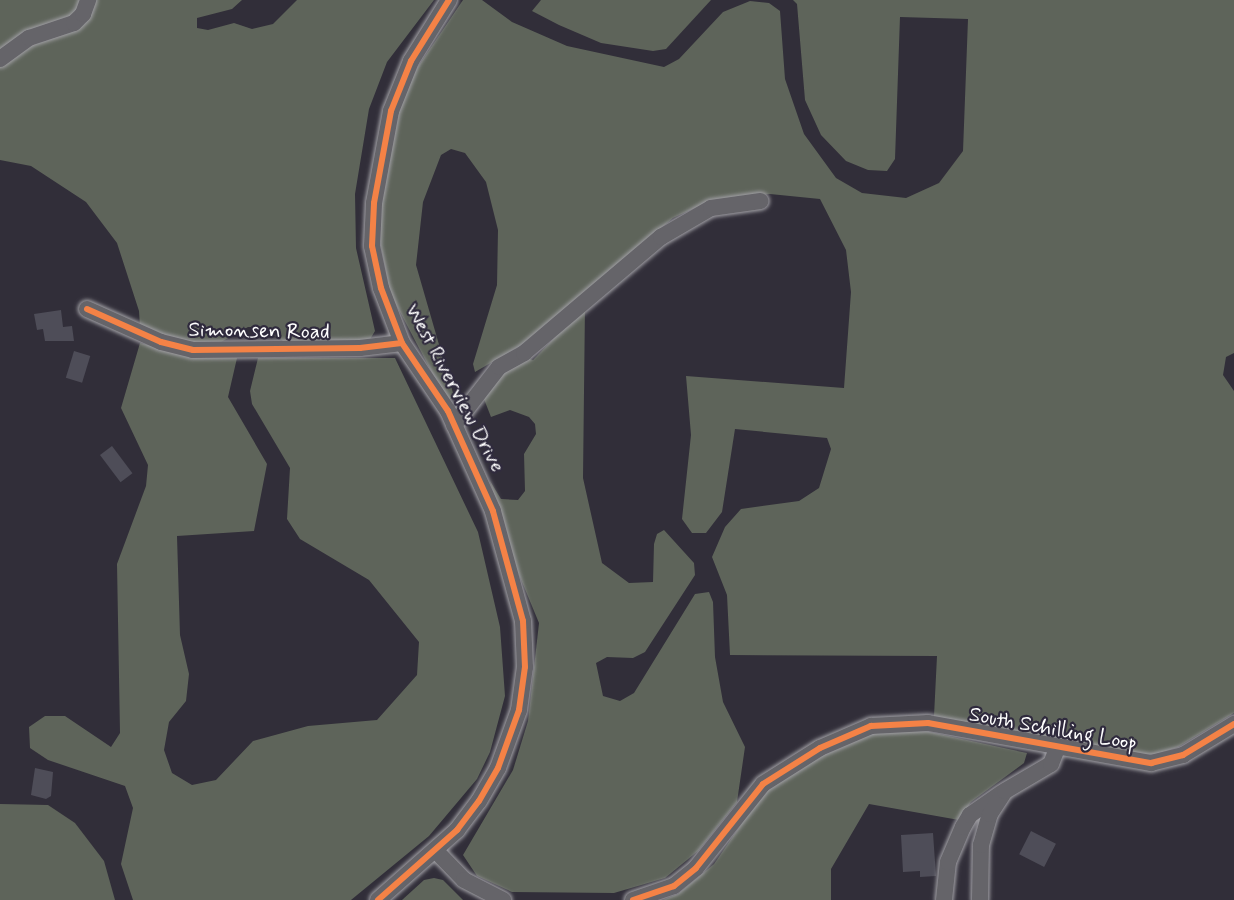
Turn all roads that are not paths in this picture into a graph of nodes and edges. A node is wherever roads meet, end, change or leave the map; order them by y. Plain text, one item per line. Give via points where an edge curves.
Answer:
1 (88, 0) edge
2 (449, 0) edge
3 (0, 59) edge
4 (761, 201) dead end
5 (87, 309) dead end
6 (402, 343) junction
7 (454, 425) junction
8 (1234, 724) edge
9 (1057, 748) junction
10 (1005, 791) junction
11 (436, 851) junction
12 (378, 900) edge
13 (503, 900) edge
14 (633, 900) edge
15 (944, 900) edge
16 (980, 900) edge

1 - 3 street via 83,14 74,23 29,38
2 - 6 street, West Riverview Drive via 411,61 391,111 374,203 372,246 381,288
4 - 7 street via 711,208 661,237 524,353 499,367
5 - 6 street, Simonsen Road via 161,342 192,350 360,348
6 - 7 street, West Riverview Drive
7 - 11 street, West Riverview Drive via 477,470 507,555 523,621 525,667 519,710 498,768 457,830
8 - 9 street, South Schilling Loop via 1184,755 1151,763
9 - 10 street via 1051,764 1042,773
9 - 14 street, South Schilling Loop via 928,723 871,726 846,735 764,784 711,851 674,886
10 - 15 street via 970,815 963,827 948,862
10 - 16 street via 990,814 981,844
11 - 12 street, West Riverview Drive
11 - 13 street via 464,880

